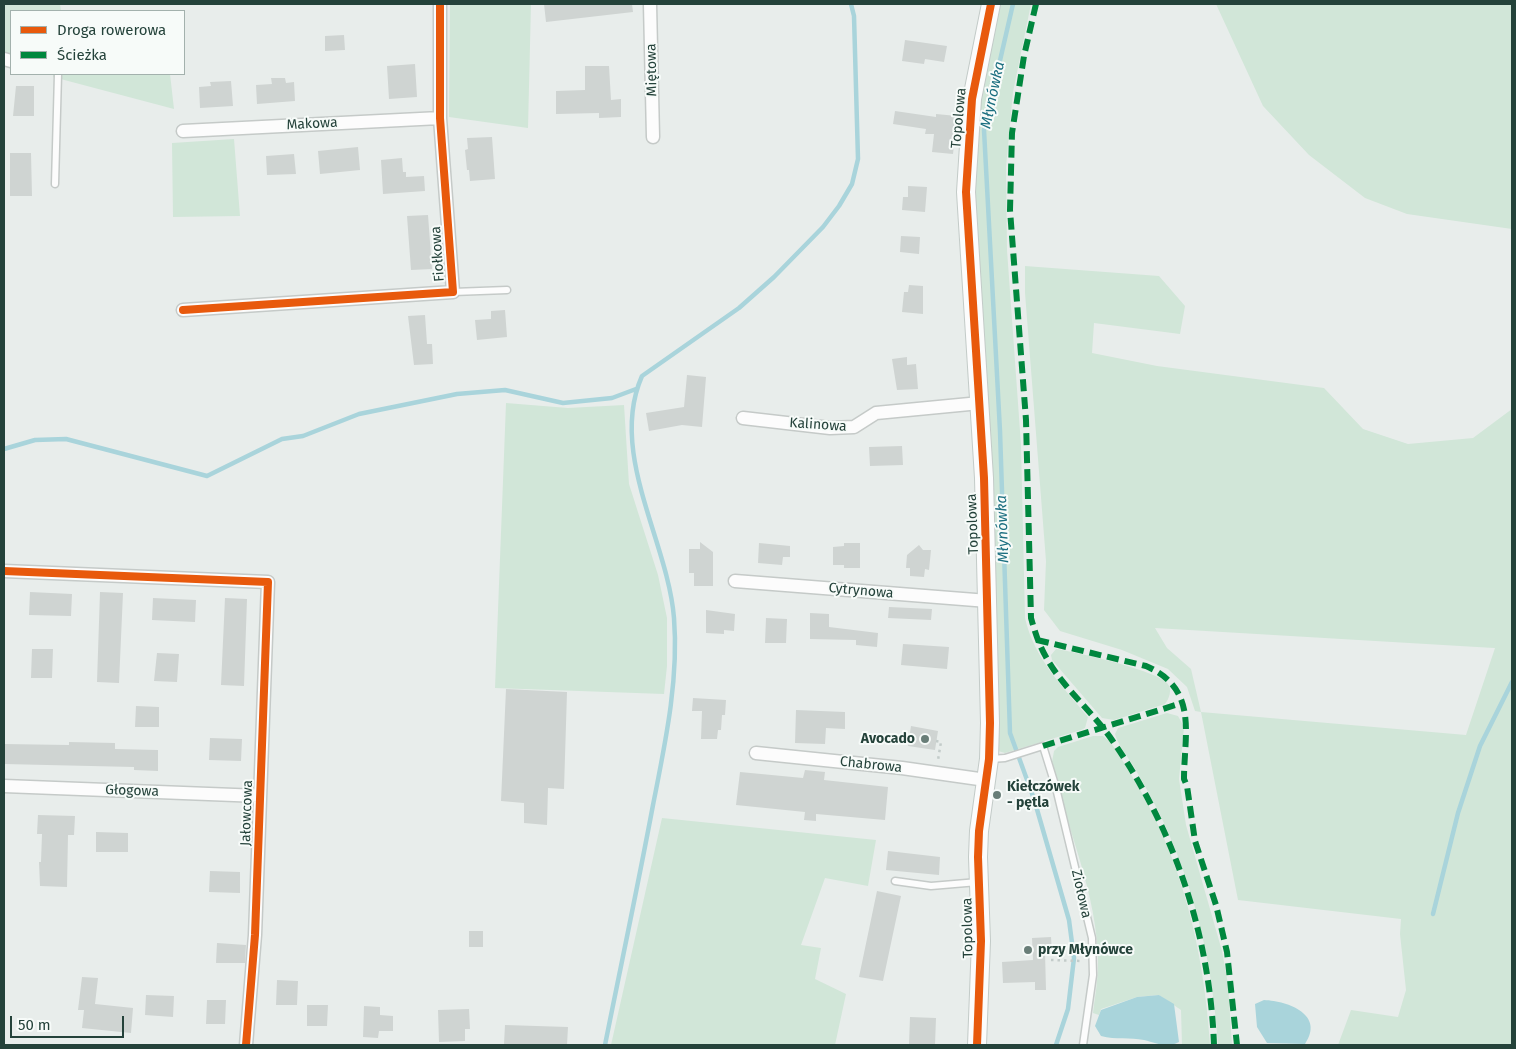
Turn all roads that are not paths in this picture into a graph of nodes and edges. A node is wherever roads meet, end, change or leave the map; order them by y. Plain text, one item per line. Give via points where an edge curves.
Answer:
1 (440, 4) edge
2 (650, 4) edge
3 (991, 4) edge
4 (58, 75) edge
5 (440, 118) junction
6 (183, 131) dead end
7 (653, 137) dead end
8 (55, 184) dead end
9 (507, 290) dead end
10 (453, 292) junction
11 (184, 310) dead end
12 (980, 403) junction
13 (743, 418) dead end
14 (4, 571) edge
15 (735, 581) dead end
16 (988, 602) junction
17 (756, 753) dead end
18 (997, 758) junction
19 (986, 780) junction
20 (4, 786) edge
21 (260, 796) junction
22 (895, 881) dead end
23 (979, 882) junction
24 (246, 1045) edge
25 (977, 1045) edge
26 (1083, 1045) edge

1 - 5 street, Fiołkowa
2 - 7 street, Miętowa
3 - 12 street, Topolowa via 972,99 966,192
4 - 8 lane
5 - 6 street, Makowa
5 - 10 street, Fiołkowa
9 - 10 lane, Fiołkowa
10 - 11 street, Fiołkowa
12 - 13 street, Kalinowa via 876,413 854,427 830,428
12 - 16 street, Topolowa
14 - 21 street, Jałowcowa via 268,582
15 - 16 street, Cytrynowa
16 - 18 street, Topolowa
17 - 19 street, Chabrowa
18 - 19 street, Topolowa
18 - 26 lane, Ziołowa via 1043,746 1056,788 1092,938 1093,975
19 - 23 street, Topolowa via 979,831
20 - 21 street, Głogowa
21 - 24 street, Jałowcowa
22 - 23 lane via 932,886
23 - 25 street, Topolowa via 981,942

